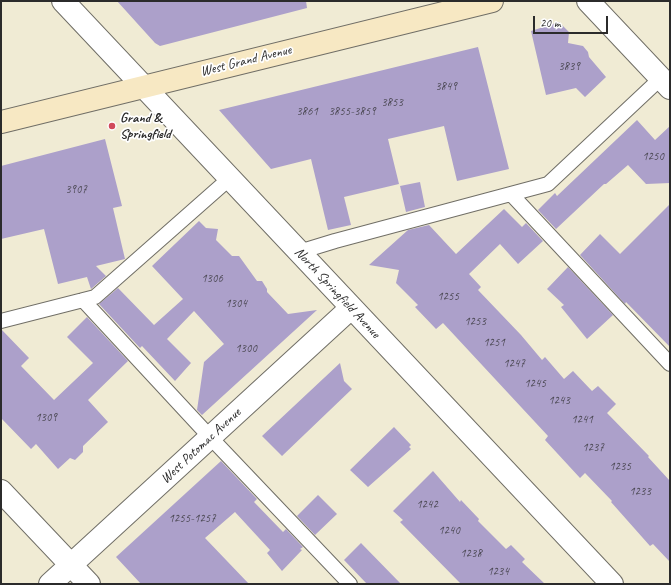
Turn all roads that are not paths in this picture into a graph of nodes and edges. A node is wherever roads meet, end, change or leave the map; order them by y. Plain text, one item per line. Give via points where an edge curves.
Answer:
1 (64, 1) edge
2 (492, 1) edge
3 (588, 1) edge
4 (666, 83) edge
5 (144, 87) junction
6 (1, 122) edge
7 (230, 178) junction
8 (511, 194) junction
9 (299, 252) junction
10 (83, 300) junction
11 (351, 308) junction
12 (1, 321) edge
13 (670, 364) edge
14 (210, 437) junction
15 (1, 491) edge
16 (70, 565) junction
17 (50, 584) edge
18 (89, 584) edge
19 (350, 584) edge
20 (612, 584) edge

1 - 5 street, North Springfield Avenue
2 - 5 main road, West Grand Avenue
3 - 4 street
4 - 8 lane via 548,184
5 - 6 main road, West Grand Avenue
5 - 7 street, North Springfield Avenue
7 - 9 street, North Springfield Avenue
7 - 10 lane via 95,297
8 - 9 lane
8 - 13 lane
9 - 11 street, North Springfield Avenue
10 - 12 lane
10 - 14 lane
11 - 14 street, West Potomac Avenue
11 - 20 street, North Springfield Avenue
14 - 16 street, West Potomac Avenue
14 - 19 lane
15 - 16 street
16 - 17 street, West Potomac Avenue
16 - 18 street

